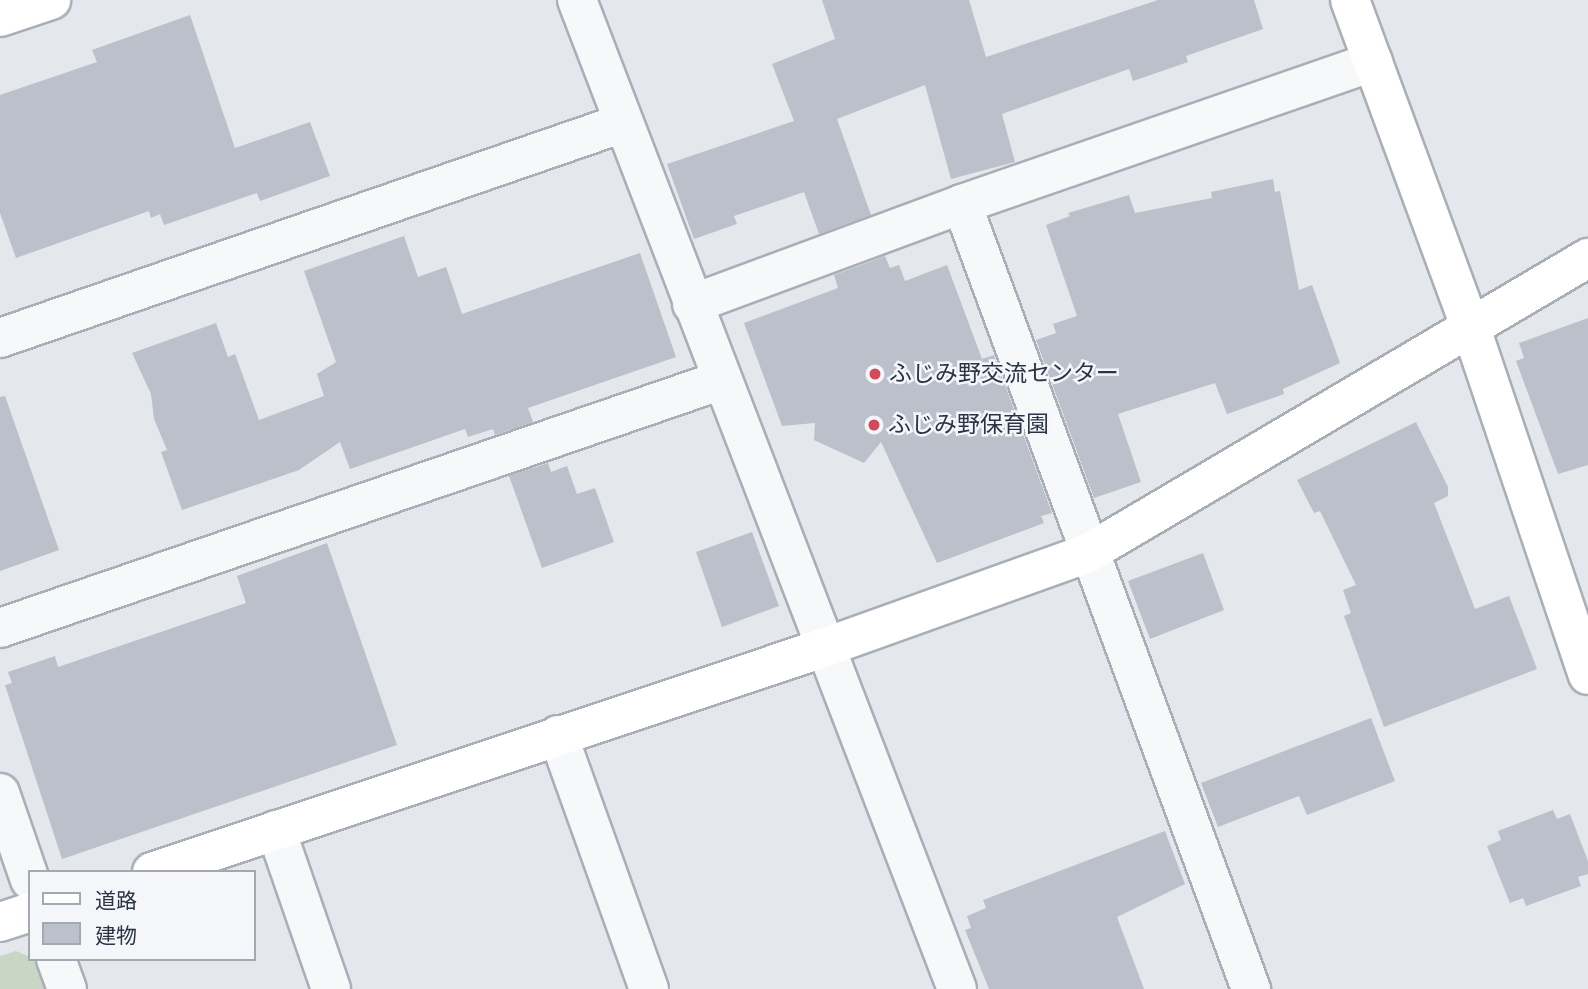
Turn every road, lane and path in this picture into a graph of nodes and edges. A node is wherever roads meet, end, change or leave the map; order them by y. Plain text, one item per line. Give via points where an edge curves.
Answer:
1 (51, 0) edge
2 (577, 0) edge
3 (1350, 0) edge
4 (0, 17) edge
5 (1373, 62) junction
6 (623, 123) junction
7 (962, 204) junction
8 (1588, 258) edge
9 (692, 303) junction
10 (1471, 328) junction
11 (0, 338) edge
12 (722, 380) junction
13 (1088, 554) junction
14 (0, 628) edge
15 (823, 648) junction
16 (1588, 675) edge
17 (558, 735) junction
18 (0, 793) edge
19 (276, 830) junction
20 (158, 870) edge
21 (28, 874) edge
22 (28, 913) edge
23 (0, 922) edge
24 (58, 961) edge
25 (67, 989) edge
26 (331, 989) edge
27 (649, 989) edge
28 (957, 989) edge
29 (1251, 989) edge

1 - 4 street
2 - 6 street
3 - 5 street
5 - 7 street
5 - 10 street
6 - 9 street
6 - 11 street
7 - 9 street
7 - 13 street
8 - 10 street
9 - 12 street
10 - 13 street
10 - 16 street
12 - 14 street
12 - 15 street
13 - 15 street
13 - 29 street
15 - 17 street
15 - 28 street
17 - 19 street
17 - 27 street
18 - 21 street
19 - 20 street
19 - 26 street
22 - 23 street
24 - 25 street

